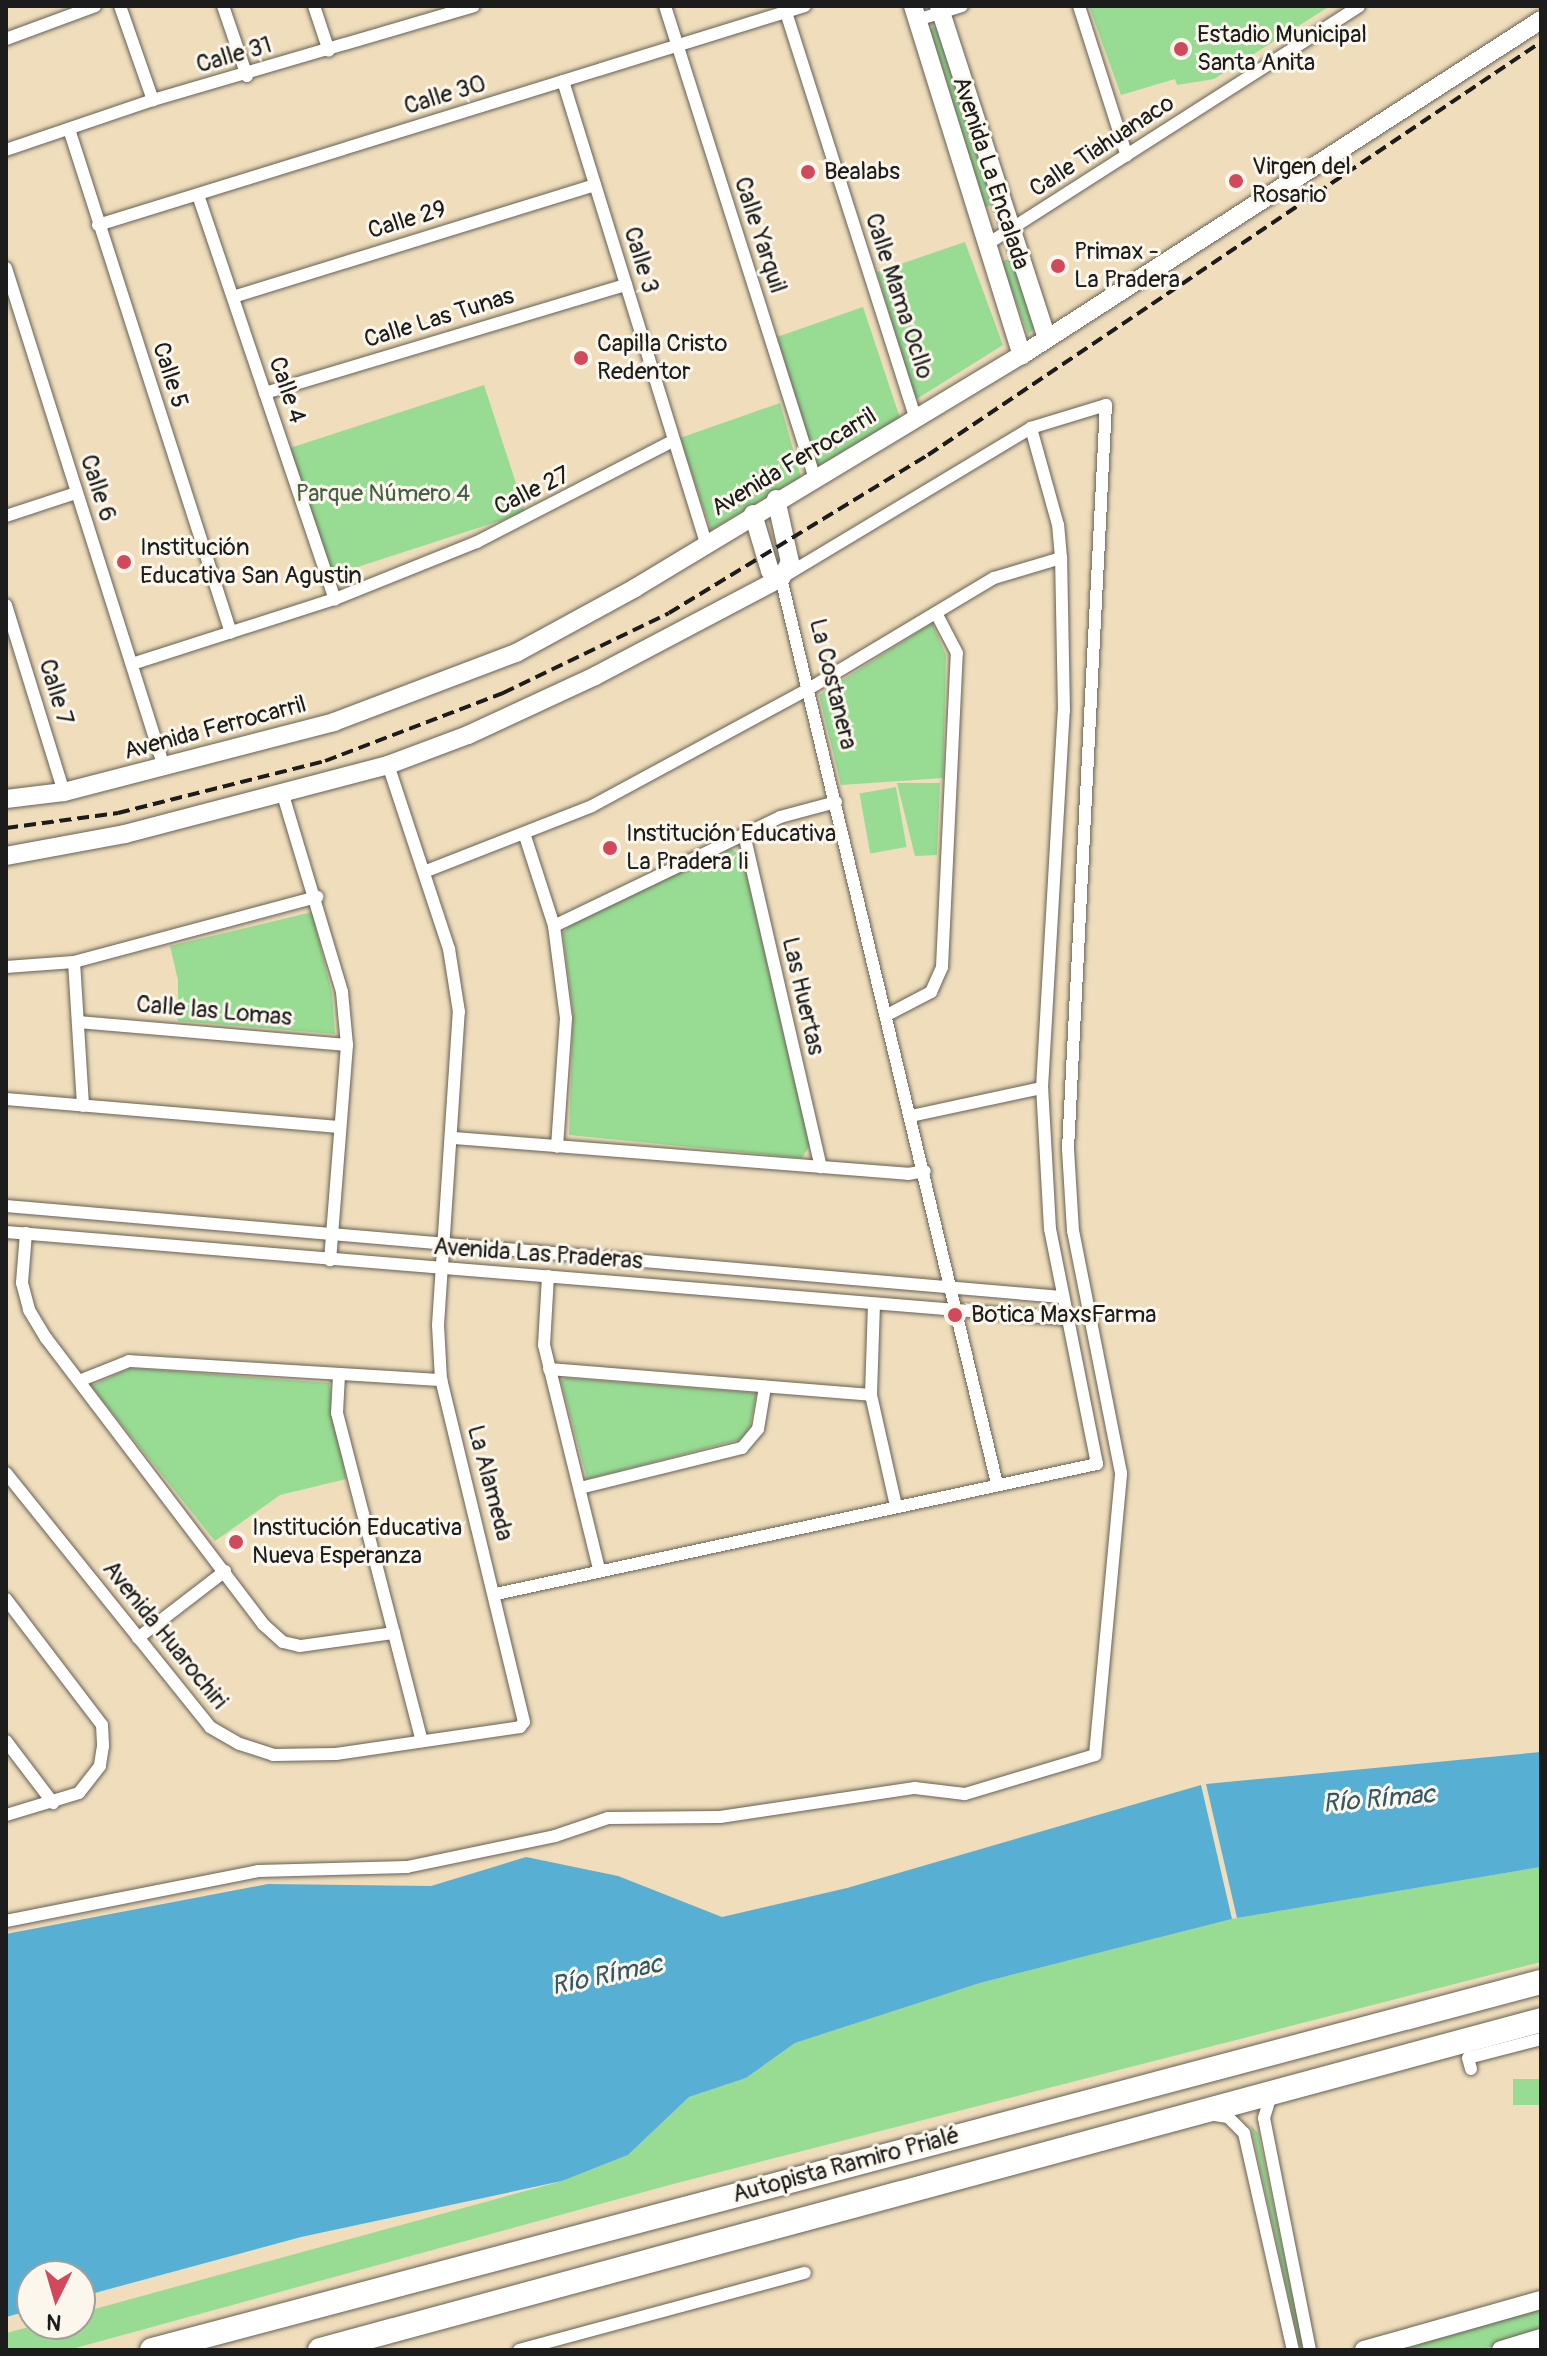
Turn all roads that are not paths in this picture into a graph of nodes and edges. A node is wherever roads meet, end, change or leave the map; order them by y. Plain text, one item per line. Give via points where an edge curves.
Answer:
1 (95, 6) edge
2 (120, 6) edge
3 (223, 6) edge
4 (314, 6) edge
5 (474, 6) edge
6 (665, 6) edge
7 (805, 6) edge
8 (962, 6) edge
9 (1079, 6) edge
10 (1359, 6) edge
11 (785, 9) edge
12 (940, 9) edge
13 (915, 13) edge
14 (1541, 20) edge
15 (6, 39) edge
16 (677, 46) junction
17 (329, 51) junction
18 (247, 76) junction
19 (563, 81) junction
20 (153, 100) junction
21 (69, 129) junction
22 (6, 150) edge
23 (1127, 156) junction
24 (595, 185) junction
25 (198, 195) junction
26 (98, 225) junction
27 (1011, 229) junction
28 (989, 243) junction
29 (6, 268) edge
30 (626, 285) junction
31 (233, 297) junction
32 (1047, 338) junction
33 (1022, 355) junction
34 (265, 393) junction
35 (915, 417) junction
36 (1031, 428) junction
37 (673, 441) junction
38 (814, 477) junction
39 (76, 493) junction
40 (776, 499) junction
41 (753, 514) junction
42 (6, 516) edge
43 (706, 543) junction
44 (1061, 558) junction
45 (781, 578) junction
46 (335, 599) junction
47 (6, 605) edge
48 (936, 613) junction
49 (231, 633) junction
50 (132, 664) junction
51 (810, 688) junction
52 (388, 765) junction
53 (164, 767) junction
54 (64, 792) junction
55 (283, 795) junction
56 (6, 799) edge
57 (836, 802) junction
58 (744, 834) junction
59 (525, 836) junction
60 (6, 856) edge
61 (424, 872) junction
62 (317, 897) junction
63 (554, 926) junction
64 (74, 962) junction
65 (6, 967) edge
66 (887, 1015) junction
67 (78, 1022) junction
68 (347, 1045) junction
69 (1042, 1088) junction
70 (6, 1099) edge
71 (83, 1106) junction
72 (911, 1116) junction
73 (339, 1127) junction
74 (454, 1138) junction
75 (557, 1147) junction
76 (821, 1167) junction
77 (925, 1171) junction
78 (6, 1206) edge
79 (6, 1232) edge
80 (26, 1233) junction
81 (331, 1234) junction
82 (444, 1245) junction
83 (330, 1260) junction
84 (442, 1269) junction
85 (548, 1276) junction
86 (952, 1287) junction
87 (1061, 1297) junction
88 (874, 1304) junction
89 (958, 1311) junction
90 (1066, 1319) junction
91 (549, 1369) junction
92 (339, 1375) junction
93 (441, 1380) junction
94 (79, 1381) junction
95 (765, 1387) junction
96 (871, 1395) junction
97 (6, 1473) edge
98 (997, 1484) junction
99 (580, 1488) junction
100 (896, 1506) junction
101 (599, 1569) junction
102 (225, 1571) junction
103 (496, 1594) junction
104 (6, 1599) edge
105 (394, 1633) junction
106 (138, 1638) junction
107 (520, 1727) joint
108 (6, 1741) edge
109 (422, 1741) junction
110 (53, 1803) junction
111 (6, 1815) edge
112 (6, 1921) edge
113 (1541, 1982) edge
114 (1541, 2020) edge
115 (1541, 2039) edge
116 (1471, 2069) dead end
117 (1275, 2090) junction
118 (1196, 2114) junction
119 (805, 2273) dead end
120 (1541, 2300) edge
121 (1541, 2338) edge
122 (152, 2350) edge
123 (320, 2350) edge
124 (519, 2350) edge
125 (1293, 2350) edge
126 (1310, 2350) edge
127 (1364, 2350) edge
128 (1501, 2350) edge

1 - 15 street
2 - 20 street
3 - 18 street
4 - 17 street
5 - 17 street, Calle 31
6 - 16 street, Calle Yarquil
7 - 11 street, Calle 30
8 - 12 street
9 - 23 street
10 - 23 street, Calle Tiahuanaco
11 - 16 street, Calle 30
11 - 35 street, Calle Mama Ocllo
12 - 13 street
12 - 27 street, Avenida La Encalada
13 - 28 street, Avenida La Encalada
14 - 32 street, Avenida Ferrocarril
16 - 19 street, Calle 30
16 - 38 street, Calle Yarquil
17 - 18 street, Calle 31
18 - 20 street, Calle 31
19 - 24 street, Calle 3
19 - 25 street, Calle 30
20 - 21 street, Calle 31
21 - 22 street, Calle 31
21 - 26 street, Calle 5
23 - 27 street, Calle Tiahuanaco
24 - 30 street, Calle 3
24 - 31 street, Calle 29
25 - 26 street, Calle 30
25 - 31 street, Calle 4
26 - 49 street, Calle 5
27 - 28 street, Calle Tiahuanaco
27 - 32 street, Avenida La Encalada
28 - 33 street, Avenida La Encalada
29 - 39 street, Calle 6
30 - 34 street, Calle Las Tunas
30 - 37 street, Calle 3
31 - 34 street, Calle 4
32 - 33 street, Avenida Ferrocarril
33 - 35 street, Avenida Ferrocarril
34 - 46 street, Calle 4
35 - 38 street, Avenida Ferrocarril
36 - 44 street via 1058,525
36 - 45 street
36 - 112 street via 1106,405 1068,1149 1073,1231 1121,1473 1095,1755 965,1794 915,1788 720,1817 608,1818 555,1836 407,1867 258,1871
37 - 43 street, Calle 3
37 - 46 street, Calle 27 via 477,542
38 - 40 street, Avenida Ferrocarril
39 - 42 street
39 - 50 street, Calle 6
40 - 41 street, Avenida Ferrocarril
40 - 45 street, La Costanera via 790,562
41 - 43 street, Avenida Ferrocarril
41 - 45 street, La Costanera via 770,571
43 - 53 street, Avenida Ferrocarril via 530,646 449,682 334,722
44 - 48 street via 994,578
44 - 69 street via 1064,711
45 - 51 street, La Costanera
45 - 52 street via 595,676 468,735
46 - 49 street, Calle 27
47 - 54 street, Calle 7
48 - 51 street
48 - 66 street via 957,653 942,967 931,992
49 - 50 street, Calle 27
50 - 53 street, Calle 6
51 - 57 street, La Costanera
51 - 59 street
52 - 55 street
52 - 61 street, La Alameda
53 - 54 street, Avenida Ferrocarril
54 - 56 street, Avenida Ferrocarril
55 - 60 street via 125,834
55 - 62 street
57 - 58 street
57 - 66 street, La Costanera
58 - 63 street
58 - 76 street, Las Huertas
59 - 61 street
59 - 63 street
61 - 74 street, La Alameda via 449,949 459,1012
62 - 64 street
62 - 68 street via 342,992
63 - 75 street via 566,1018
64 - 65 street
64 - 67 street
66 - 72 street, La Costanera
67 - 68 street, Calle las Lomas
67 - 71 street
68 - 73 street
69 - 72 street
69 - 87 street via 1050,1229
70 - 71 street
71 - 73 street
72 - 77 street, La Costanera
73 - 81 street
74 - 75 street
74 - 82 street, La Alameda
75 - 76 street
76 - 77 street
77 - 86 street, La Costanera
78 - 81 street, Avenida Las Praderas
79 - 80 street, Avenida Las Praderas
80 - 83 street, Avenida Las Praderas
80 - 94 street via 22,1283 29,1310
81 - 82 street, Avenida Las Praderas
81 - 83 street
82 - 84 street, La Alameda
82 - 86 street, Avenida Las Praderas
83 - 84 street, Avenida Las Praderas
84 - 85 street, Avenida Las Praderas
84 - 93 street, La Alameda
85 - 88 street, Avenida Las Praderas
85 - 91 street via 544,1345
86 - 87 street, Avenida Las Praderas
86 - 89 street, La Costanera
87 - 90 street
88 - 89 street, Avenida Las Praderas
88 - 96 street
89 - 90 street, Avenida Las Praderas
89 - 98 street, La Costanera
90 - 98 street via 1097,1464
91 - 95 street
91 - 99 street
92 - 93 street
92 - 94 street via 129,1361
92 - 105 street via 337,1413
93 - 103 street, La Alameda
94 - 102 street
95 - 96 street
95 - 99 street via 758,1429 742,1448
96 - 100 street
97 - 106 street, Avenida Huarochiri
98 - 100 street
99 - 101 street
100 - 101 street
101 - 103 street
102 - 105 street via 283,1642 316,1645
102 - 106 street
103 - 107 street, La Alameda via 525,1714
104 - 110 street via 102,1725 100,1766 91,1781 79,1793
105 - 109 street
106 - 109 street, Avenida Huarochiri via 210,1727 240,1744 273,1755 336,1754
107 - 109 street, Avenida Huarochiri
108 - 110 street
110 - 111 street
113 - 122 highway, Autopista Ramiro Prialé
114 - 117 highway, Autopista Ramiro Prialé
115 - 116 street via 1468,2058
117 - 118 highway, Autopista Ramiro Prialé
117 - 126 street via 1264,2118
118 - 123 highway, Autopista Ramiro Prialé
118 - 125 street via 1228,2117 1244,2133
119 - 124 street
120 - 127 street
121 - 128 street

